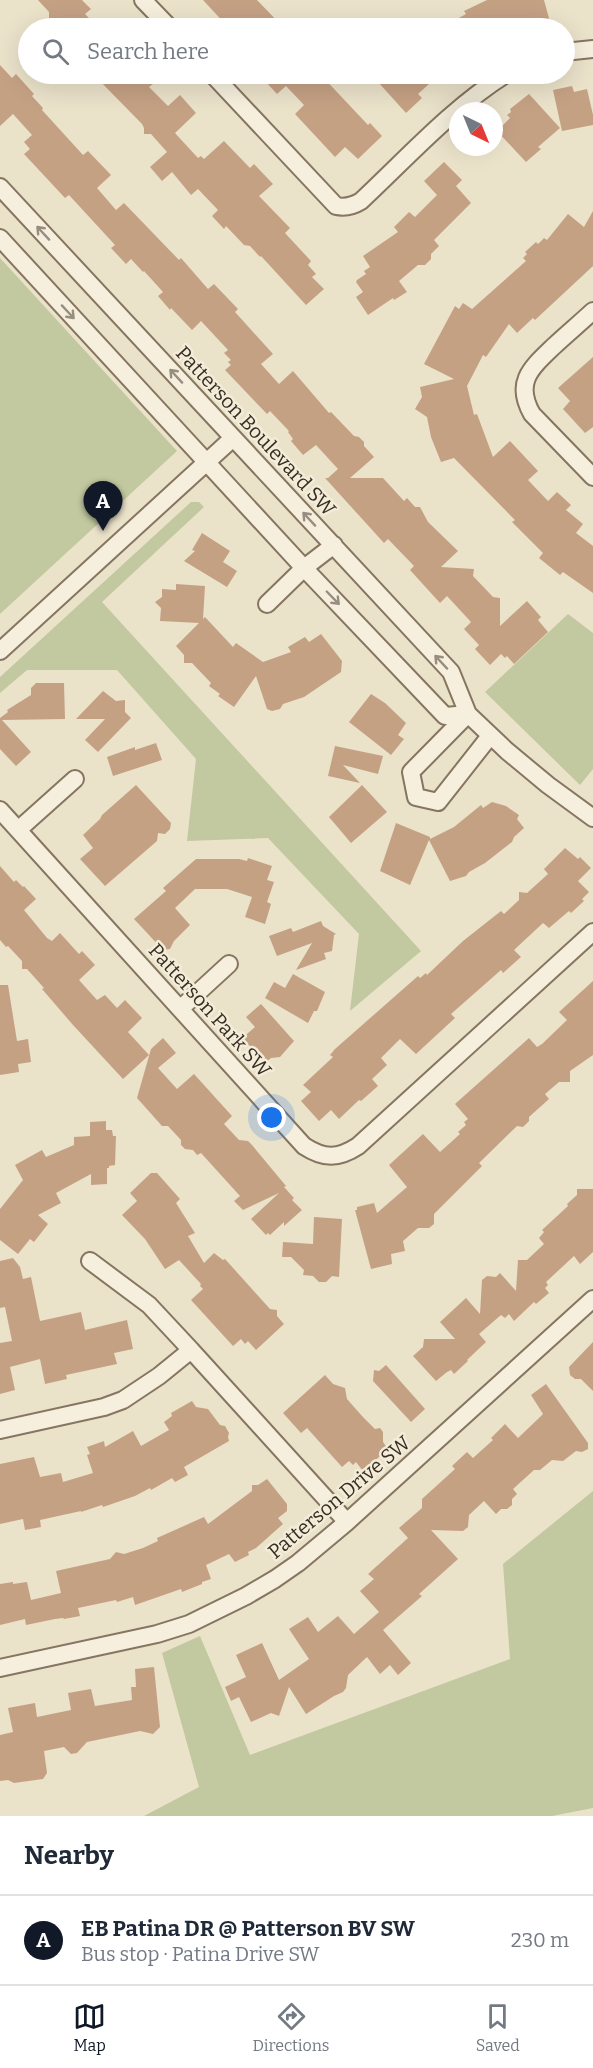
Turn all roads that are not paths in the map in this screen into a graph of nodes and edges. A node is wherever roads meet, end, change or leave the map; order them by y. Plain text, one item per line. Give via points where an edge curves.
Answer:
1 (143, 0) edge
2 (160, 18) edge
3 (593, 49) edge
4 (575, 51) edge
5 (221, 84) edge
6 (489, 84) edge
7 (0, 187) edge
8 (0, 238) edge
9 (593, 311) edge
10 (233, 438) junction
11 (208, 462) junction
12 (593, 477) edge
13 (334, 545) junction
14 (304, 568) junction
15 (267, 604) dead end
16 (0, 651) edge
17 (468, 714) junction
18 (490, 736) junction
19 (75, 779) dead end
20 (0, 810) edge
21 (593, 818) edge
22 (18, 830) junction
23 (593, 932) edge
24 (230, 964) dead end
25 (180, 1009) junction
26 (90, 1261) dead end
27 (593, 1299) edge
28 (191, 1350) junction
29 (0, 1430) edge
30 (347, 1522) junction
31 (0, 1668) edge

1 - 2 street
3 - 4 street
5 - 6 street via 330,201 344,208 361,201
10 -> 7 street, Patterson Boulevard SW
8 -> 11 street
9 - 12 street via 531,368 524,389 525,402 532,414
10 - 11 street
13 -> 10 street, Patterson Boulevard SW
11 - 14 street
11 - 16 street
13 - 14 street
17 -> 13 street, Patterson Boulevard SW via 451,672
14 - 15 street
14 -> 17 street via 445,716
17 - 18 street, Patterson Boulevard SW
17 - 18 street via 411,772 416,797 438,802
18 - 21 street, Patterson Boulevard SW
19 - 22 street
20 - 22 street, Patterson Park SW
22 - 25 street, Patterson Park SW
23 - 25 street, Patterson Park SW via 345,1154 323,1155 304,1146
24 - 25 street
26 - 28 street via 149,1305
27 - 30 street, Patterson Drive SW
28 - 29 street via 123,1400
28 - 30 street
30 - 31 street, Patterson Drive SW via 275,1578 189,1624

